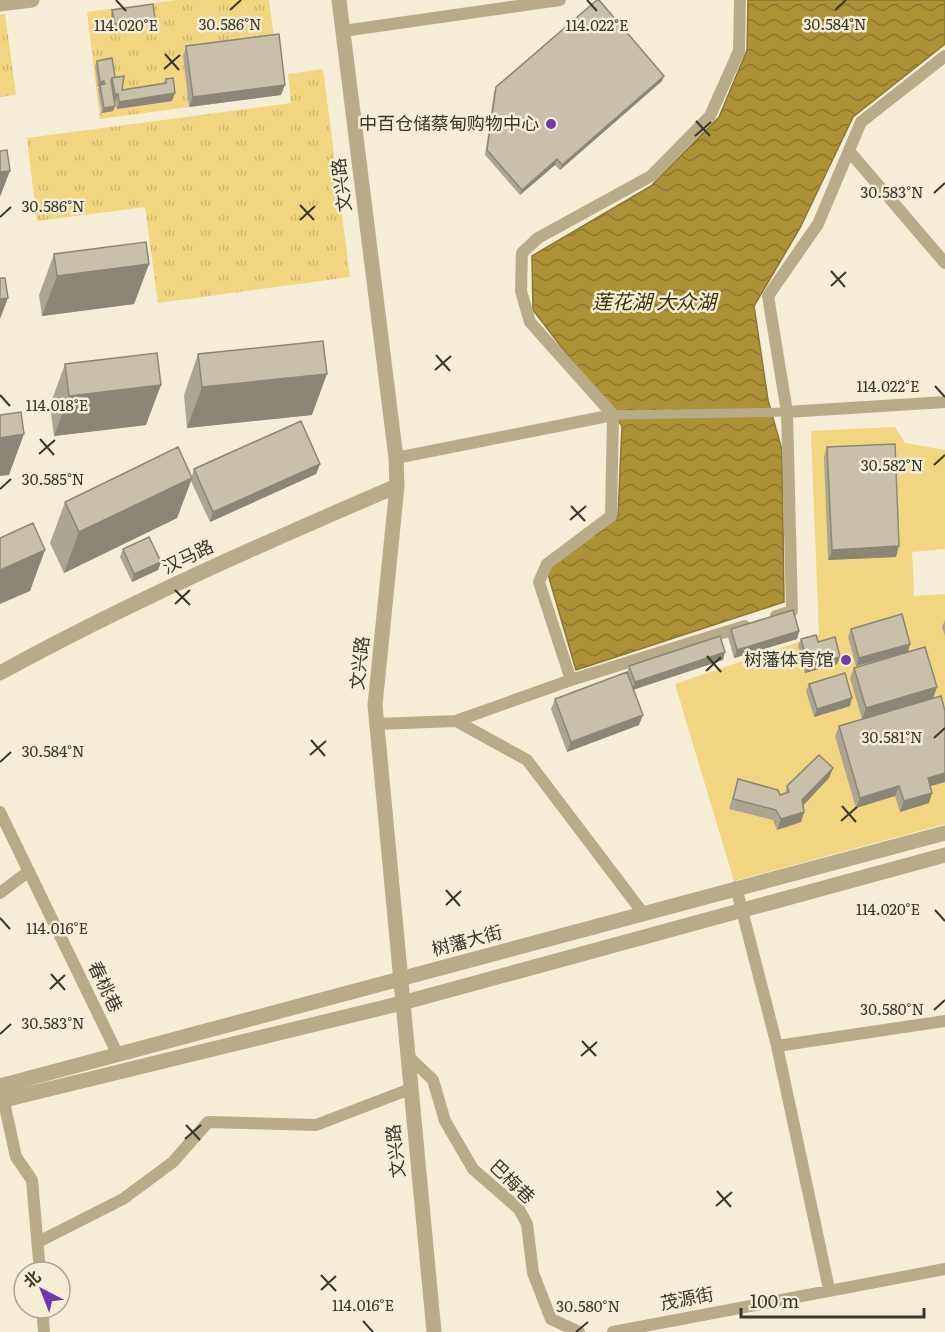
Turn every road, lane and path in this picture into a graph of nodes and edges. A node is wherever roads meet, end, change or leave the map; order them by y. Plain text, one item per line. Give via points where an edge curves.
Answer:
1 (32, 0) edge
2 (339, 0) edge
3 (560, 0) edge
4 (741, 2) edge
5 (0, 4) edge
6 (343, 31) junction
7 (945, 56) edge
8 (849, 151) junction
9 (945, 263) edge
10 (945, 402) edge
11 (787, 412) junction
12 (613, 415) junction
13 (396, 458) junction
14 (397, 486) junction
15 (0, 673) edge
16 (571, 680) junction
17 (456, 721) junction
18 (377, 724) junction
19 (0, 812) edge
20 (945, 833) edge
21 (945, 855) edge
22 (29, 871) junction
23 (736, 887) junction
24 (0, 893) edge
25 (742, 910) junction
26 (643, 913) junction
27 (400, 980) junction
28 (402, 1003) junction
29 (945, 1021) edge
30 (777, 1046) junction
31 (118, 1055) junction
32 (407, 1055) junction
33 (410, 1089) junction
34 (1, 1094) edge
35 (38, 1242) junction
36 (39, 1260) edge
37 (945, 1269) edge
38 (829, 1289) junction
39 (434, 1332) edge
40 (579, 1332) edge
41 (613, 1332) edge

1 - 5 street
2 - 6 street, 文兴路
3 - 6 street
4 - 12 street via 739,51 710,116 651,176 538,238 522,253 521,291 530,322
6 - 13 street, 文兴路
7 - 8 street via 861,122
8 - 9 street
8 - 11 street via 818,224 768,296
10 - 11 street
11 - 12 street
11 - 16 street via 792,611
12 - 13 street
12 - 16 street via 611,516 547,564 539,582
13 - 14 street, 文兴路
14 - 15 street, 汉马路 via 228,559 70,634
14 - 18 street, 文兴路 via 375,705
16 - 17 street
17 - 18 street
17 - 26 street via 527,760
18 - 27 street, 文兴路
19 - 22 street, 春桃巷
20 - 23 street, 树藩大街
21 - 25 street
22 - 24 street
22 - 31 street, 春桃巷
23 - 25 street
23 - 26 street, 树藩大街
25 - 28 street
25 - 30 street
26 - 27 street, 树藩大街
27 - 28 street, 文兴路
27 - 31 street, 树藩大街
28 - 32 street, 文兴路
28 - 34 street
29 - 30 street
30 - 38 street
31 - 34 street, 树藩大街
32 - 33 street, 文兴路
32 - 40 street, 巴梅巷 via 433,1080 445,1121 473,1169 519,1209 528,1224 533,1273 551,1320
33 - 35 street via 316,1125 208,1122 173,1162 123,1199
33 - 39 street, 文兴路
34 - 35 street via 16,1157 32,1180
35 - 36 street
37 - 38 street, 茂源街
38 - 41 street, 茂源街

